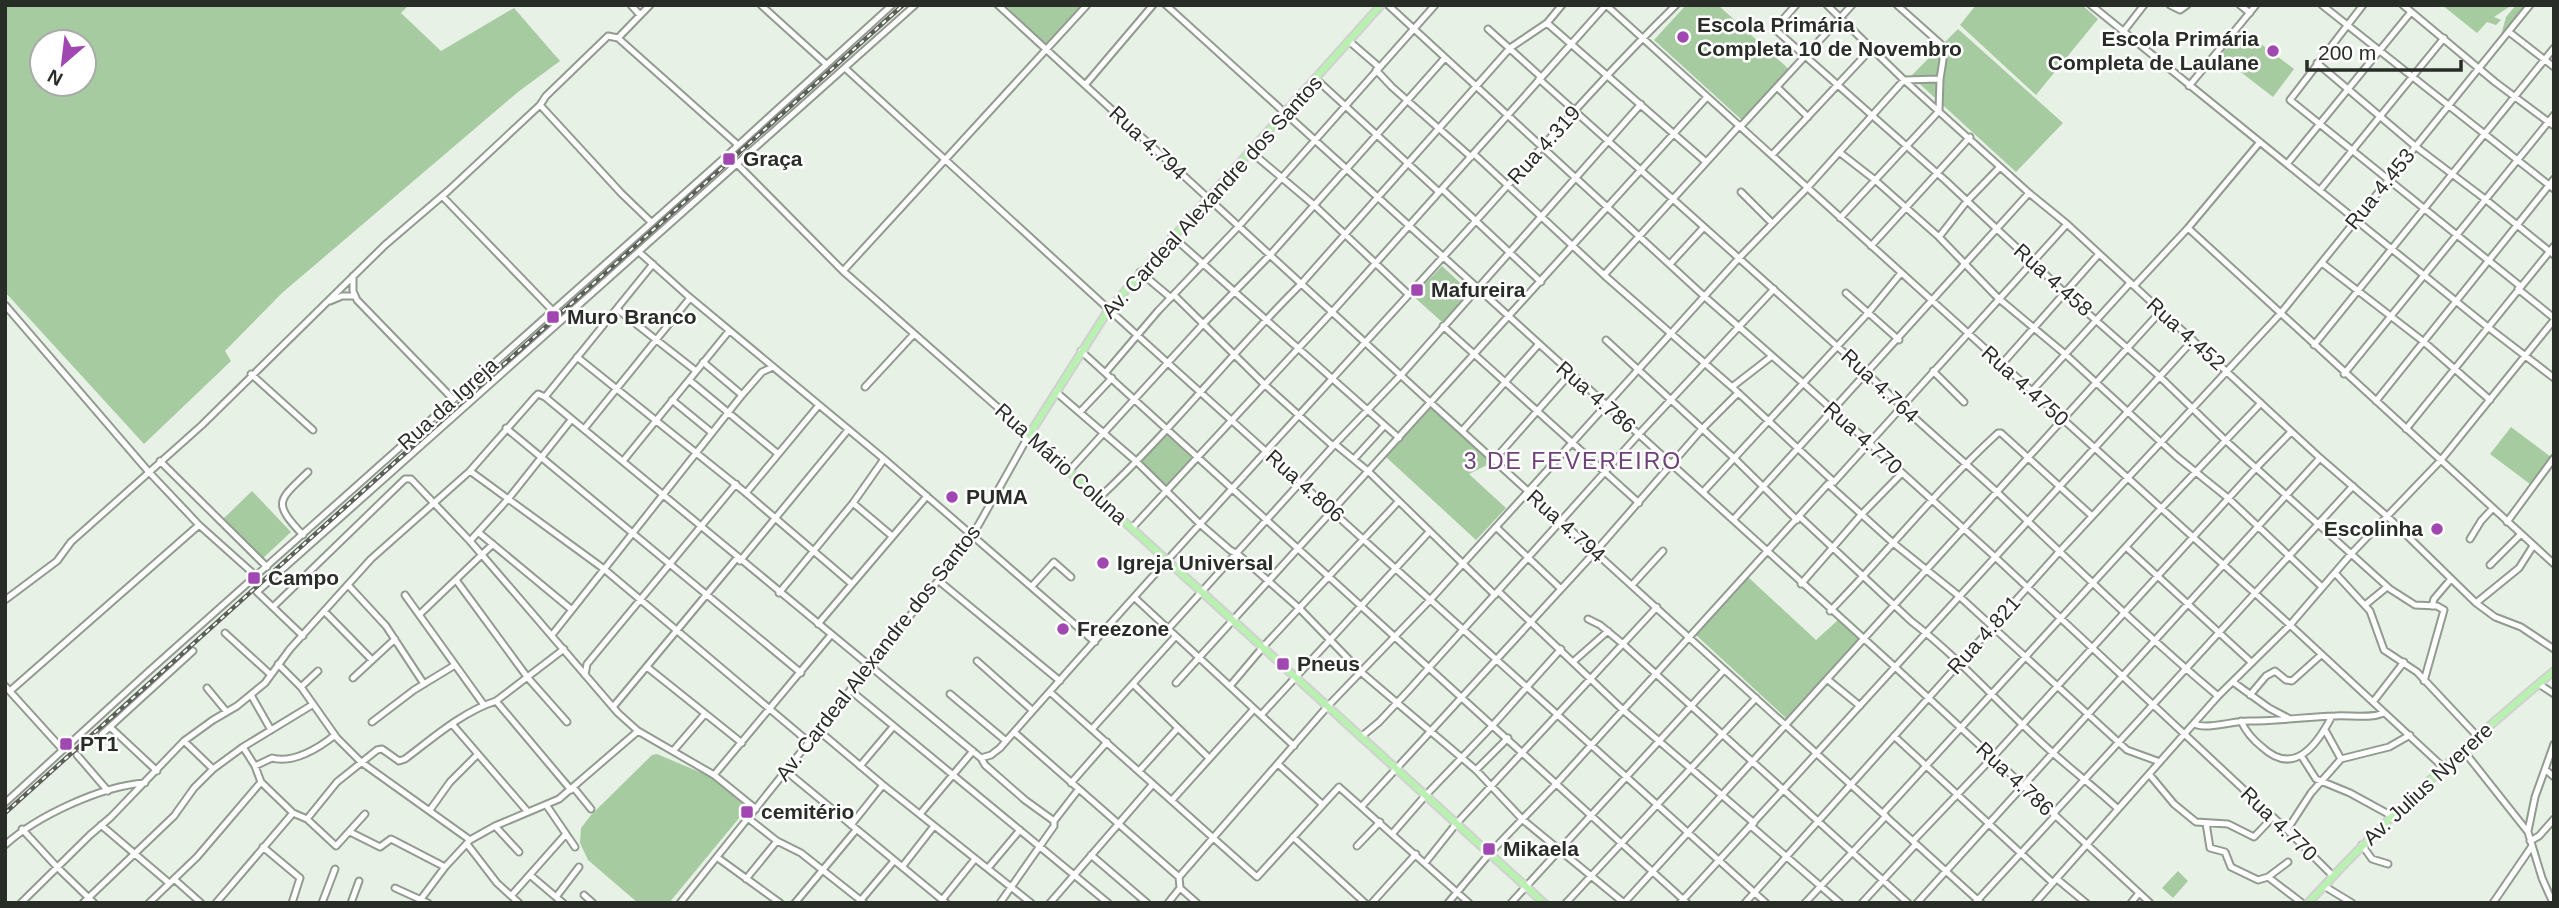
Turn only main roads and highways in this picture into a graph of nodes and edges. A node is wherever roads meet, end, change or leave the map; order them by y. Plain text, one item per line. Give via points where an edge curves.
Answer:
1 (1381, 5) edge
2 (1029, 435) joint
3 (2554, 671) edge
4 (1544, 903) edge
5 (2308, 903) edge

1 - 2 main road, Av. Cardeal Alexandre dos Santos via 1109,309
2 - 4 main road, Rua Mário Coluna
3 - 5 main road, Av. Julius Nyerere via 2443,767

